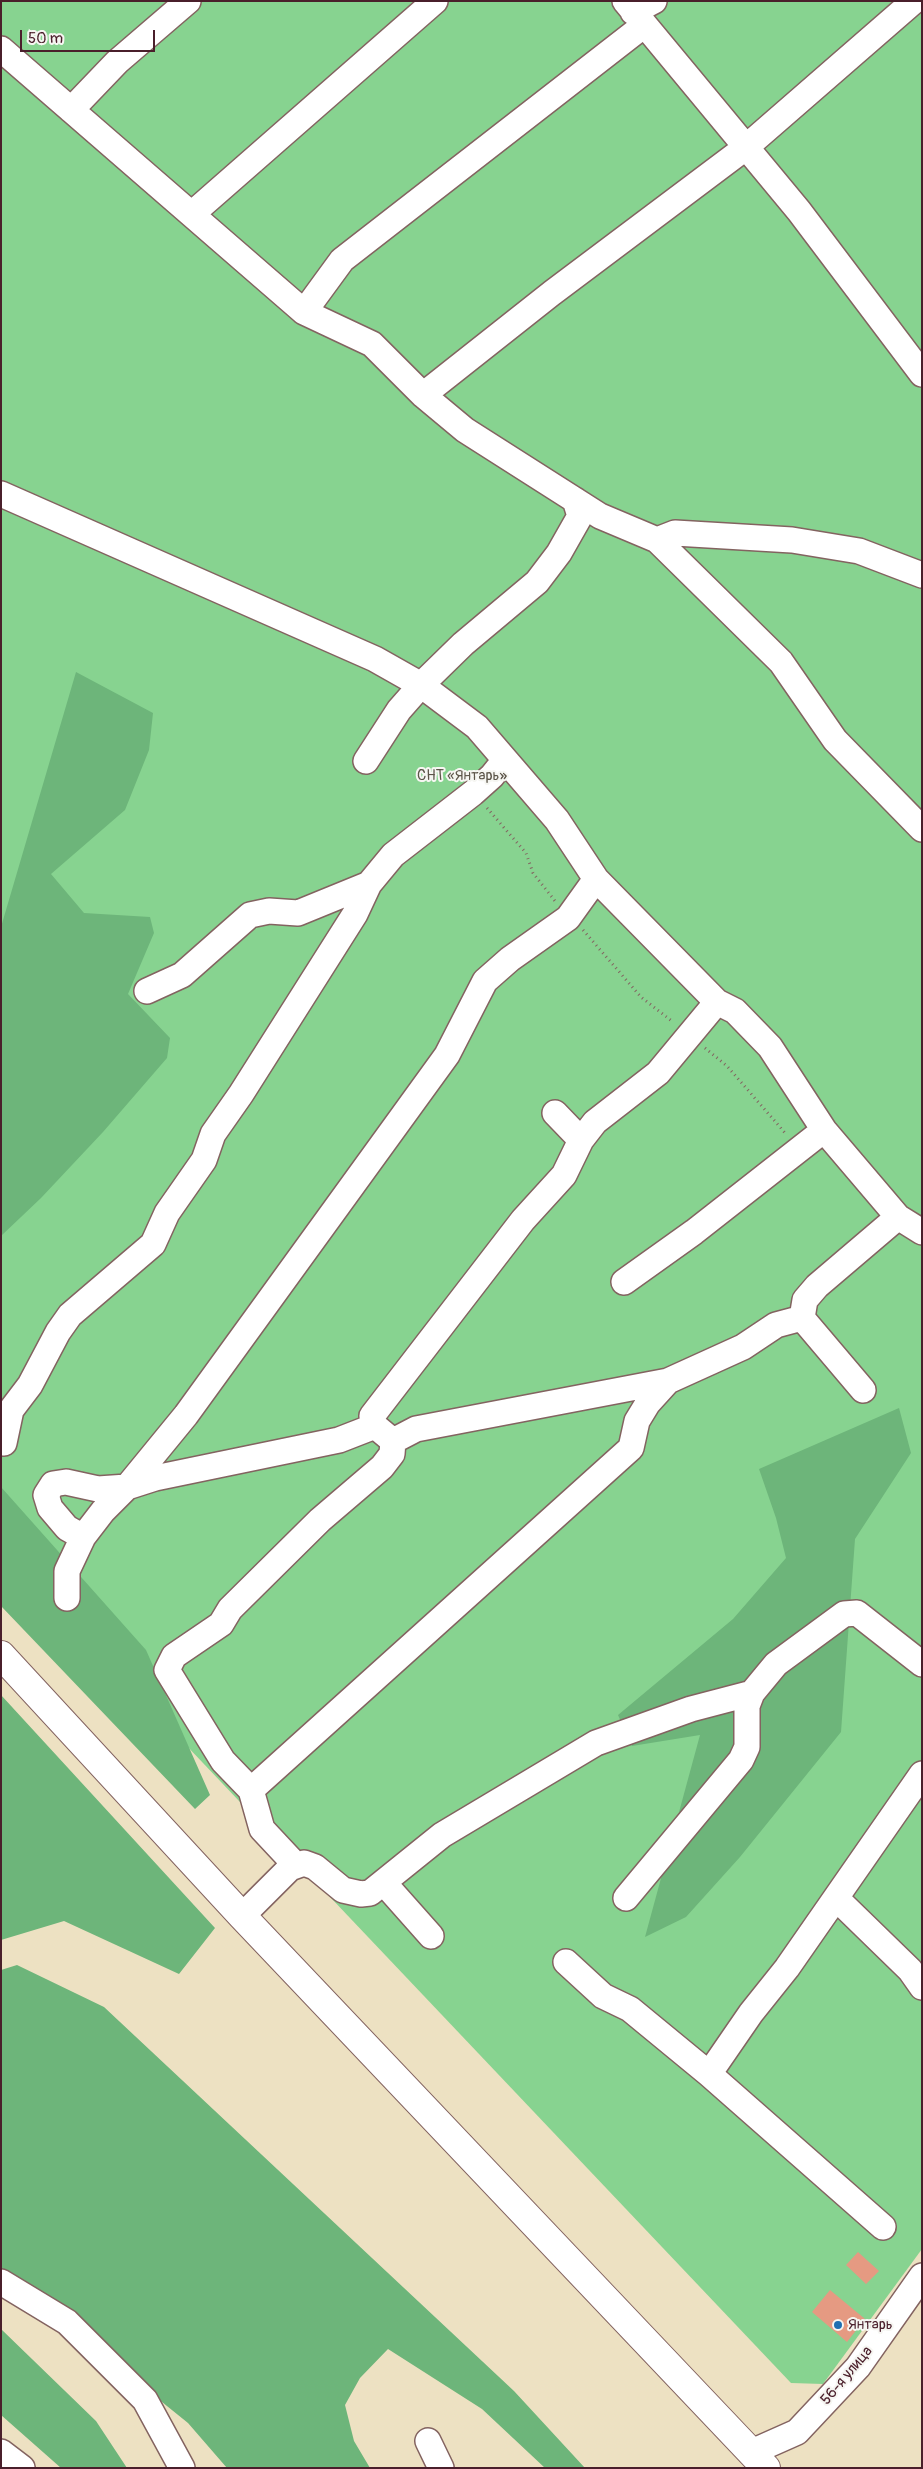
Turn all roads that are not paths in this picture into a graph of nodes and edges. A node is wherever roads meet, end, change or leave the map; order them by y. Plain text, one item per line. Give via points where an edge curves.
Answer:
1 (188, 1) edge
2 (435, 1) edge
3 (914, 1) edge
4 (639, 10) edge
5 (1, 49) edge
6 (71, 110) junction
7 (745, 148) junction
8 (193, 213) junction
9 (304, 312) junction
10 (922, 374) edge
11 (423, 395) junction
12 (1, 494) edge
13 (575, 500) junction
14 (657, 540) junction
15 (922, 575) edge
16 (421, 685) junction
17 (366, 761) dead end
18 (504, 761) junction
19 (922, 829) edge
20 (596, 879) junction
21 (370, 884) junction
22 (147, 991) dead end
23 (717, 1002) junction
24 (555, 1114) dead end
25 (824, 1130) junction
26 (581, 1140) junction
27 (898, 1217) junction
28 (922, 1232) edge
29 (624, 1282) dead end
30 (802, 1318) junction
31 (668, 1381) junction
32 (863, 1390) dead end
33 (384, 1433) junction
34 (4, 1443) dead end
35 (127, 1487) junction
36 (83, 1538) junction
37 (67, 1598) dead end
38 (1, 1655) edge
39 (922, 1664) edge
40 (752, 1693) junction
41 (922, 1774) edge
42 (251, 1790) junction
43 (290, 1868) junction
44 (384, 1882) junction
45 (626, 1898) dead end
46 (836, 1898) junction
47 (242, 1916) junction
48 (432, 1936) dead end
49 (566, 1962) dead end
50 (922, 1987) edge
51 (709, 2074) junction
52 (883, 2227) dead end
53 (922, 2276) edge
54 (1, 2282) edge
55 (428, 2441) dead end
56 (1, 2452) edge
57 (759, 2460) edge
58 (22, 2468) edge
59 (182, 2468) edge
60 (441, 2468) edge

1 - 6 street via 117,62
2 - 8 street
3 - 7 street
4 - 7 street
4 - 9 street via 342,260
5 - 6 street
6 - 8 street
7 - 10 street via 800,212
7 - 11 street
8 - 9 street
9 - 11 street via 372,344
11 - 13 street via 465,430
12 - 16 street via 375,659
13 - 14 street via 600,516
13 - 16 street via 580,516 560,554 537,582 463,644
14 - 15 street via 675,533 792,540 859,551
14 - 19 street via 781,662 835,740
16 - 17 street via 399,710
16 - 18 street via 477,728
18 - 20 street via 557,820
18 - 21 street via 473,793 393,855
20 - 23 street
20 - 35 street via 568,918 485,981 447,1055 186,1415
21 - 22 street via 298,913 269,910 250,915 182,975
21 - 34 street via 355,914 213,1134 204,1160 167,1213 153,1244 70,1315 12,1410
23 - 25 street via 734,1011 770,1047
23 - 26 street via 658,1073 595,1122
24 - 26 street
25 - 27 street
25 - 29 street via 694,1232
26 - 33 street via 564,1175 523,1220 372,1416
27 - 28 street
27 - 30 street via 817,1286 805,1300
30 - 31 street via 776,1325 743,1347
30 - 32 street
31 - 33 street
31 - 42 street via 637,1421 631,1448
33 - 35 street via 155,1478
33 - 42 street via 392,1454 382,1467 320,1520 230,1609 222,1624 174,1656 166,1670 223,1761
35 - 36 street via 102,1511
35 - 36 street via 98,1490 66,1482 53,1484 46,1495 50,1508 67,1528
36 - 37 street via 67,1571
38 - 47 main road
39 - 40 street via 857,1614 844,1614 776,1664
40 - 44 street via 691,1709 596,1743 442,1836
40 - 45 street via 748,1706 747,1747 741,1760
41 - 46 street
42 - 43 street via 262,1830 290,1860
43 - 44 street via 304,1863 315,1867 343,1890 361,1894
43 - 47 street
44 - 48 street
46 - 50 street via 910,1970
46 - 51 street
47 - 57 main road
49 - 51 street via 603,1996 630,2009
51 - 52 street
53 - 57 street, 56-я улица via 858,2367 797,2432
54 - 59 street via 67,2322 145,2400
55 - 60 street
56 - 58 street

